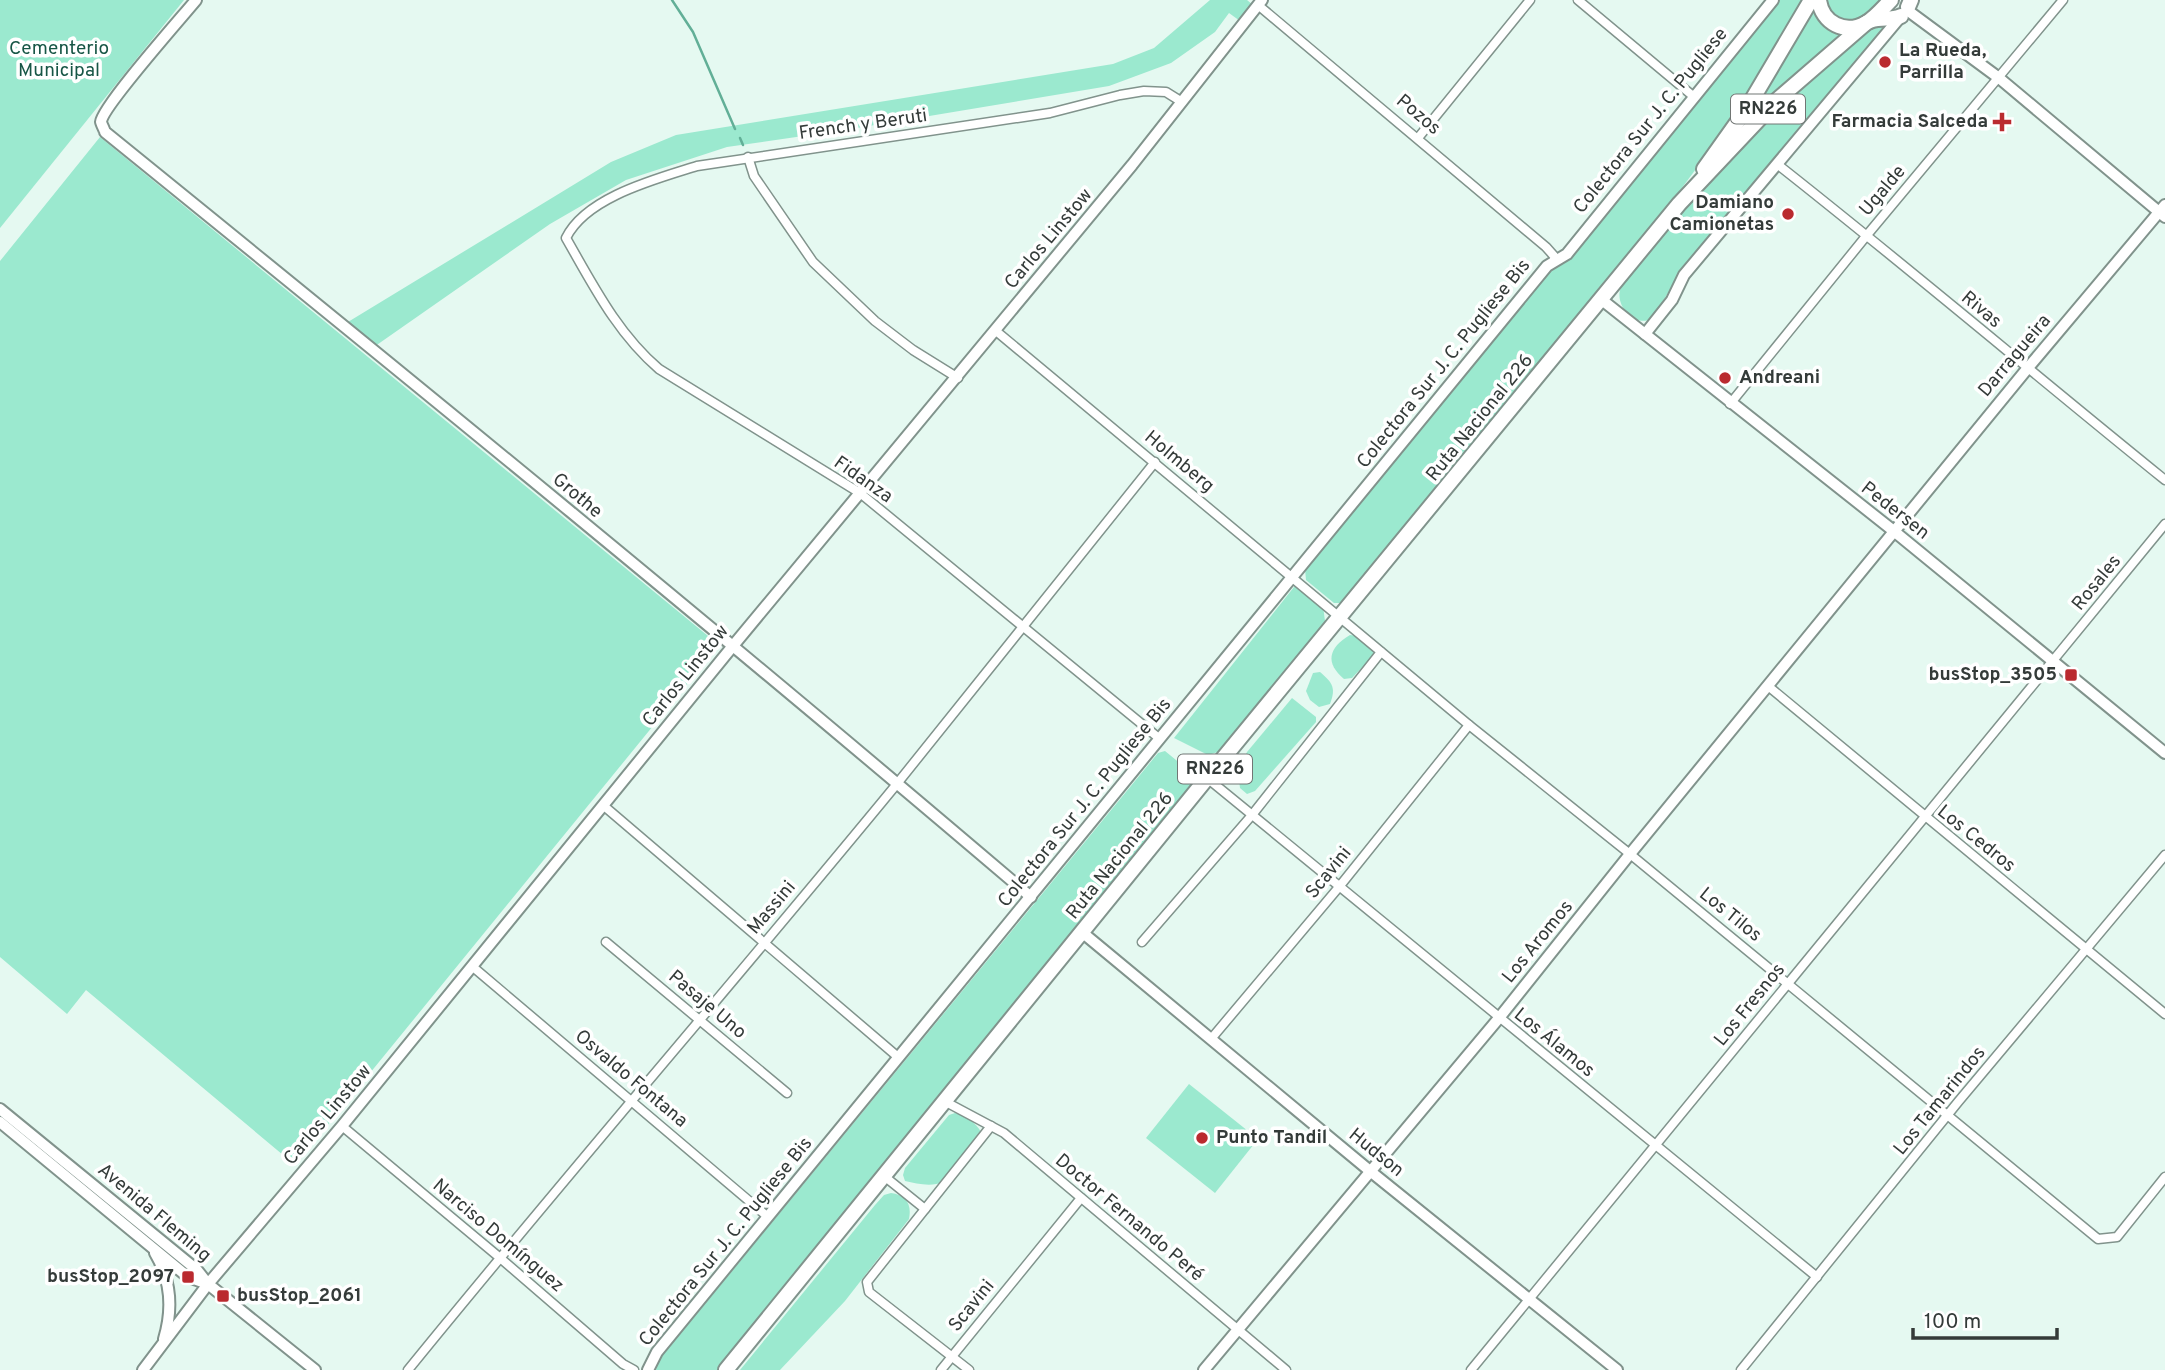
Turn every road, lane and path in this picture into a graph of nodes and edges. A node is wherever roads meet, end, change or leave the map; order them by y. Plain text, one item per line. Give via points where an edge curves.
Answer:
1 (196, 0) edge
2 (1530, 0) edge
3 (1578, 0) edge
4 (1773, 0) edge
5 (1811, 0) edge
6 (1819, 0) edge
7 (1891, 0) edge
8 (2063, 0) edge
9 (1258, 2) edge
10 (1908, 7) edge
11 (1867, 22) junction
12 (1999, 78) junction
13 (1693, 96) junction
14 (1182, 102) junction
15 (1418, 138) junction
16 (748, 157) junction
17 (1777, 164) junction
18 (1679, 204) junction
19 (2163, 211) edge
20 (1867, 235) junction
21 (566, 238) joint
22 (1554, 261) junction
23 (1602, 300) junction
24 (996, 331) junction
25 (1645, 334) junction
26 (2026, 369) junction
27 (958, 378) junction
28 (1730, 404) junction
29 (1155, 462) junction
30 (2165, 480) edge
31 (860, 494) junction
32 (2165, 524) edge
33 (1895, 532) junction
34 (1292, 576) junction
35 (1342, 617) junction
36 (1021, 626) junction
37 (732, 647) junction
38 (1381, 652) junction
39 (2054, 661) junction
40 (1768, 686) junction
41 (1469, 725) junction
42 (1160, 739) junction
43 (2165, 753) edge
44 (1207, 778) junction
45 (897, 783) junction
46 (604, 806) junction
47 (1252, 815) junction
48 (1925, 817) junction
49 (1630, 854) junction
50 (2165, 855) edge
51 (1339, 887) junction
52 (1031, 897) junction
53 (1083, 933) junction
54 (606, 942) dead end
55 (764, 942) junction
56 (1142, 942) dead end
57 (2086, 949) junction
58 (473, 967) junction
59 (1789, 984) junction
60 (2165, 1014) edge
61 (1499, 1018) junction
62 (701, 1020) junction
63 (1211, 1039) junction
64 (898, 1058) junction
65 (787, 1093) dead end
66 (633, 1101) junction
67 (944, 1101) junction
68 (0, 1109) edge
69 (1949, 1115) junction
70 (0, 1122) edge
71 (342, 1126) junction
72 (991, 1126) junction
73 (1655, 1146) junction
74 (1370, 1171) junction
75 (884, 1176) junction
76 (2165, 1177) edge
77 (1081, 1198) junction
78 (925, 1209) junction
79 (768, 1217) junction
80 (147, 1243) junction
81 (499, 1257) junction
82 (1817, 1277) junction
83 (208, 1284) junction
84 (1529, 1299) junction
85 (1237, 1331) junction
86 (163, 1345) junction
87 (952, 1356) junction
88 (143, 1370) edge
89 (315, 1370) edge
90 (408, 1370) edge
91 (634, 1370) edge
92 (648, 1370) edge
93 (726, 1370) edge
94 (941, 1370) edge
95 (969, 1370) edge
96 (1204, 1370) edge
97 (1286, 1370) edge
98 (1471, 1370) edge
99 (1617, 1370) edge
100 (1741, 1370) edge

1 - 37 street, Grothe via 121,91 101,122 105,132
2 - 15 street
3 - 13 street
4 - 13 street, Colectora Sur J. C. Pugliese
5 - 18 highway, Ruta Nacional 226 / RN226 via 1746,110
6 - 11 highway via 1833,23 1848,28
7 - 11 highway, Ruta Nacional 226 / RN226
8 - 12 street, Ugalde
9 - 14 street, Carlos Linstow
9 - 15 street, Pozos
10 - 11 highway via 1891,19
10 - 12 street
10 - 17 street
11 - 18 highway, Ruta Nacional 226 / RN226 via 1777,100
12 - 19 street
12 - 20 street, Ugalde
13 - 22 street, Colectora Sur J. C. Pugliese via 1567,254
14 - 16 street, French y Beruti via 1166,92 1144,91 1050,113
14 - 24 street, Carlos Linstow
15 - 22 street, Pozos via 1546,247
16 - 21 street, French y Beruti via 697,166 606,200 572,225
16 - 27 street via 754,176 813,262 875,321
17 - 20 street, Rivas
17 - 25 street via 1684,275 1672,300
18 - 23 highway, Ruta Nacional 226 / RN226
19 - 26 street, Darragueira
20 - 26 street, Rivas
20 - 28 street, Ugalde
21 - 31 street, Fidanza via 609,313 650,362
22 - 34 street, Colectora Sur J. C. Pugliese Bis
23 - 25 street, Pedersen
23 - 35 highway, Ruta Nacional 226 / RN226
24 - 27 street, Carlos Linstow
24 - 29 street, Holmberg
25 - 28 street, Pedersen
26 - 30 street, Rivas
26 - 33 street, Darragueira
27 - 31 street, Carlos Linstow
28 - 33 street, Pedersen
29 - 34 street, Holmberg
29 - 36 street, Massini
31 - 36 street, Fidanza
31 - 37 street, Carlos Linstow
32 - 39 street, Rosales
33 - 39 street, Pedersen
33 - 40 street, Los Aromos
34 - 35 street, Holmberg
34 - 42 street, Colectora Sur J. C. Pugliese Bis
35 - 38 street, Los Tilos
35 - 44 highway, Ruta Nacional 226 / RN226
36 - 42 street, Fidanza
36 - 45 street, Massini
37 - 45 street, Grothe
37 - 46 street, Carlos Linstow
38 - 41 street, Los Tilos
38 - 47 street
39 - 43 street, Pedersen
39 - 48 street, Los Fresnos
40 - 48 street, Los Cedros
40 - 49 street, Los Aromos
41 - 49 street, Los Tilos
41 - 51 street, Scavini
42 - 52 street, Colectora Sur J. C. Pugliese Bis
44 - 47 street, Los Álamos
44 - 53 highway, Ruta Nacional 226 / RN226
45 - 52 street, Grothe
45 - 55 street, Massini
46 - 55 street
46 - 58 street, Carlos Linstow
47 - 51 street, Los Álamos
47 - 56 street
48 - 57 street, Los Cedros
48 - 59 street, Los Fresnos
49 - 59 street, Los Tilos
49 - 61 street, Los Aromos
50 - 57 street, Los Tamarindos
51 - 61 street, Los Álamos
51 - 63 street, Scavini
52 - 64 street, Colectora Sur J. C. Pugliese Bis
53 - 63 street, Hudson
53 - 67 highway, Ruta Nacional 226 / RN226
54 - 62 street, Pasaje Uno
55 - 62 street, Massini
55 - 64 street
57 - 60 street, Los Cedros
57 - 69 street, Los Tamarindos
58 - 66 street, Osvaldo Fontana
58 - 71 street, Carlos Linstow
59 - 69 street, Los Tilos
59 - 73 street, Los Fresnos
61 - 73 street, Los Álamos
61 - 74 street, Los Aromos
62 - 65 street, Pasaje Uno
62 - 66 street, Massini
63 - 74 street, Hudson
64 - 79 street, Colectora Sur J. C. Pugliese Bis
66 - 79 street, Osvaldo Fontana
66 - 81 street, Massini
67 - 72 street, Doctor Fernando Peré
67 - 75 highway, Ruta Nacional 226 / RN226
68 - 83 street, Avenida Fleming via 197,1270
69 - 76 street, Los Tilos via 2098,1238 2117,1237
69 - 82 street, Los Tamarindos
70 - 80 street, Avenida Fleming
71 - 81 street, Narciso Domínguez
71 - 83 street, Carlos Linstow
72 - 77 street, Doctor Fernando Peré
72 - 78 street
73 - 82 street, Los Álamos
73 - 84 street, Los Fresnos
74 - 84 street, Hudson
74 - 85 street, Los Aromos
75 - 78 street
75 - 93 highway, Ruta Nacional 226 / RN226
77 - 85 street, Doctor Fernando Peré
77 - 87 street, Scavini
78 - 87 street via 867,1282 869,1292
79 - 92 street, Colectora Sur J. C. Pugliese Bis via 657,1352
80 - 83 street, Avenida Fleming via 188,1277
80 - 86 street via 169,1289
81 - 90 street, Massini
81 - 91 street, Narciso Domínguez
82 - 100 street, Los Tamarindos
83 - 86 street, Carlos Linstow
83 - 89 street
84 - 98 street, Los Fresnos
84 - 99 street, Hudson
85 - 96 street, Los Aromos
85 - 97 street, Doctor Fernando Peré
86 - 88 street, Carlos Linstow
87 - 94 street, Scavini
87 - 95 street

